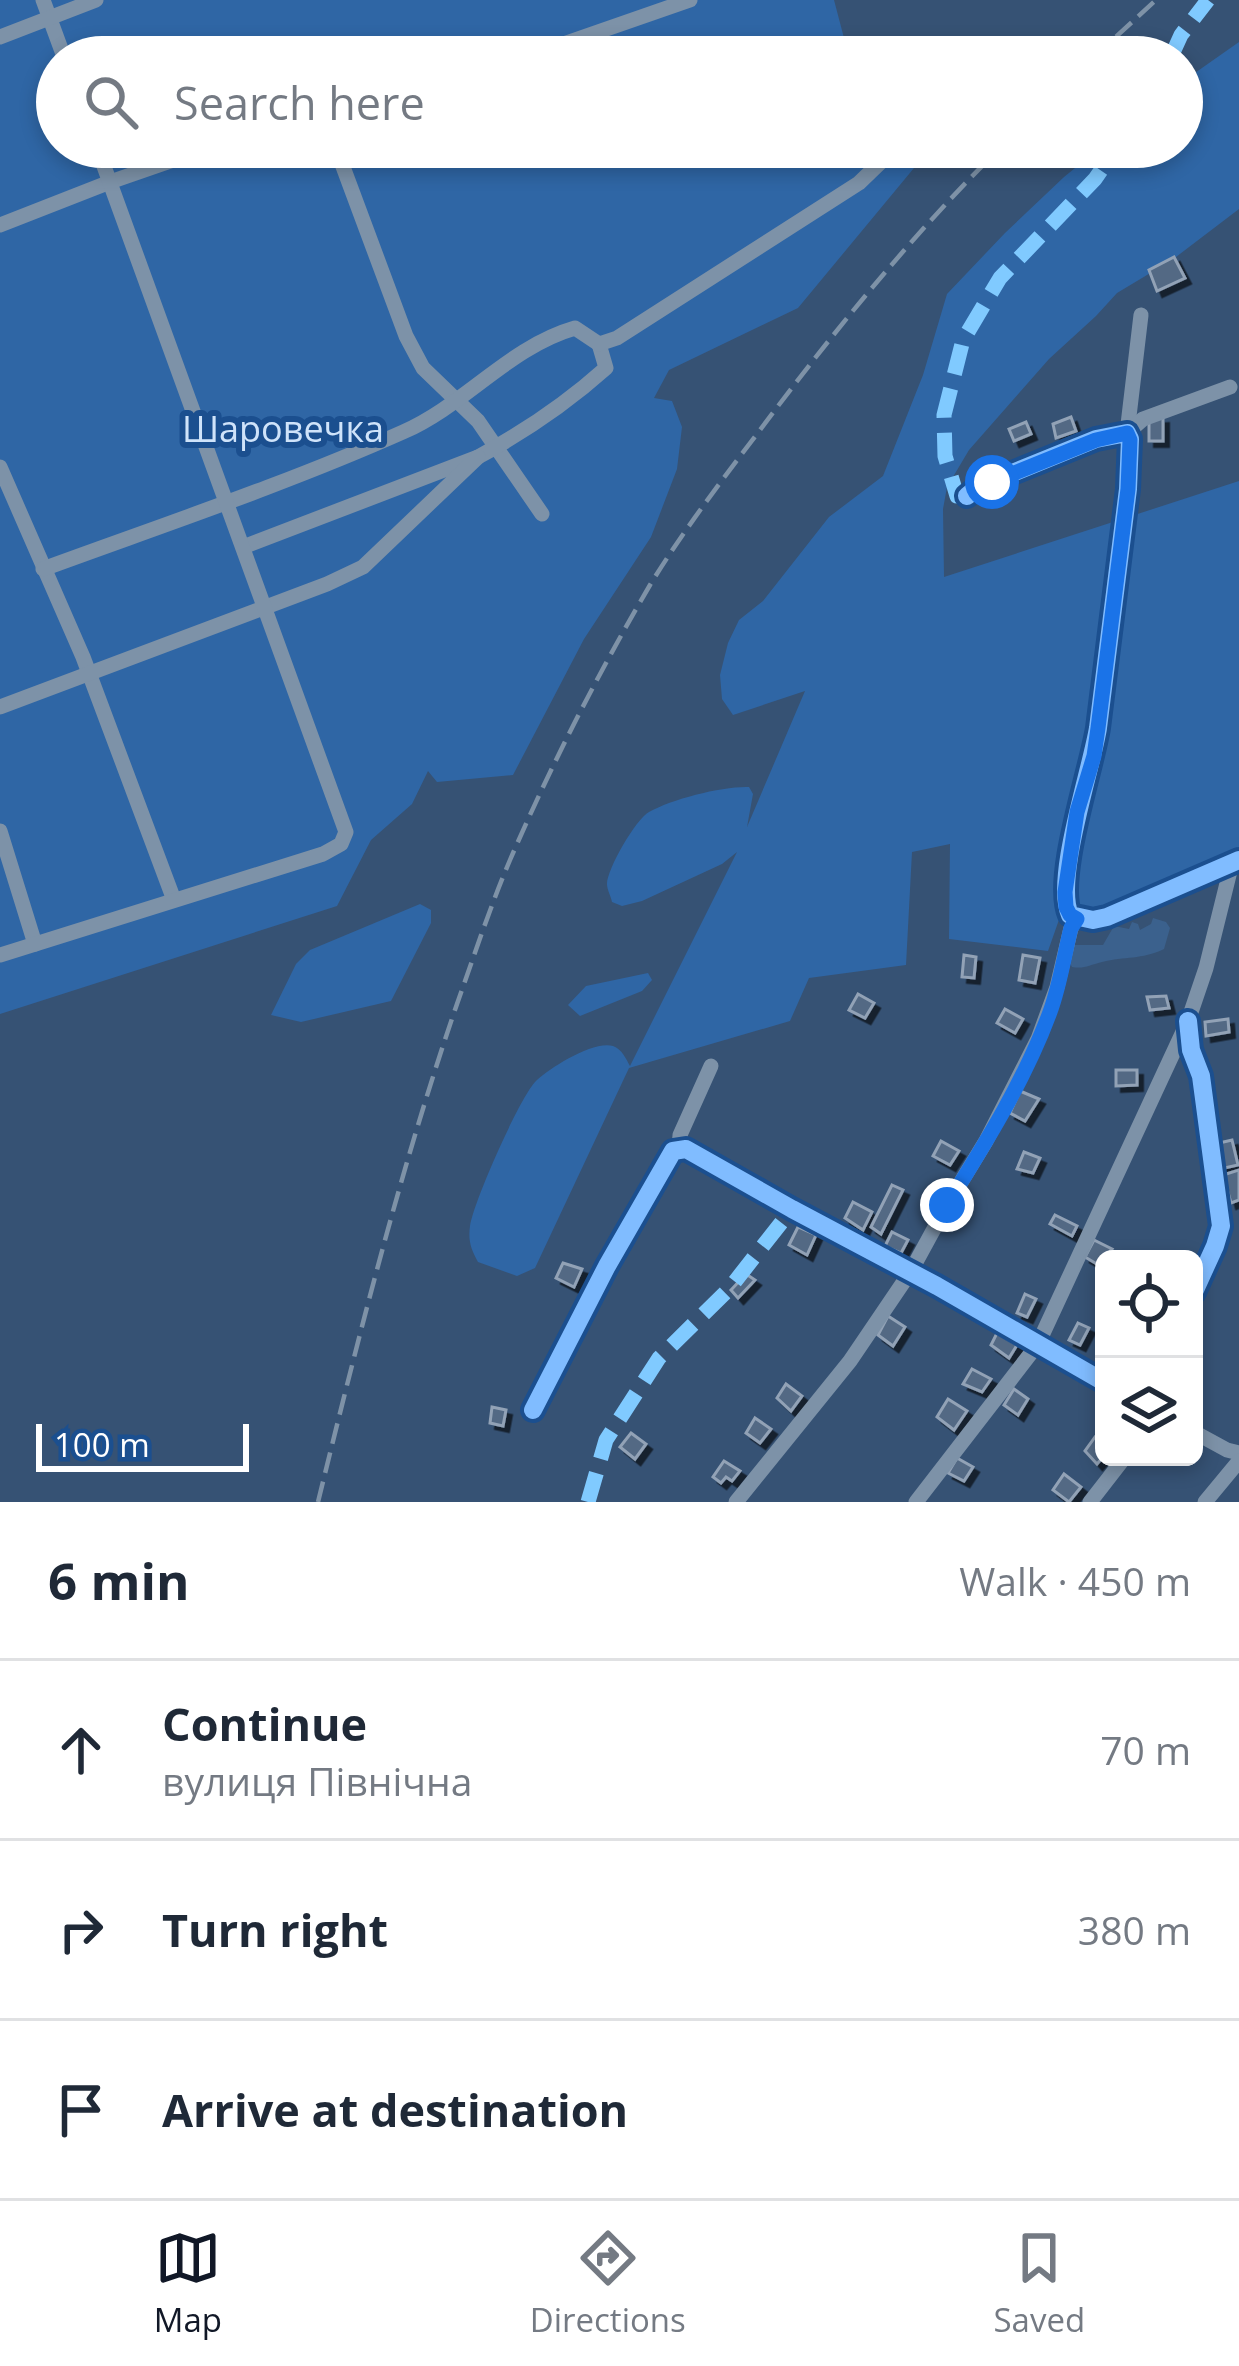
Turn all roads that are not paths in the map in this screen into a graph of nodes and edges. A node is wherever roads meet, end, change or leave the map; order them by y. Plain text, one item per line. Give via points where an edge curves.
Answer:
1 (43, 0) edge
2 (95, 0) edge
3 (689, 0) edge
4 (50, 18) junction
5 (56, 36) edge
6 (586, 36) edge
7 (0, 37) edge
8 (105, 168) edge
9 (151, 168) edge
10 (343, 168) edge
11 (875, 168) edge
12 (110, 182) junction
13 (0, 225) edge
14 (1141, 315) dead end
15 (599, 344) junction
16 (1230, 387) dead end
17 (458, 400) junction
18 (1127, 433) junction
19 (495, 448) junction
20 (478, 457) junction
21 (0, 467) edge
22 (967, 496) dead end
23 (226, 502) junction
24 (542, 514) dead end
25 (243, 547) junction
26 (43, 569) junction
27 (264, 606) junction
28 (89, 674) junction
29 (0, 707) edge
30 (0, 831) edge
31 (1236, 861) edge
32 (174, 900) junction
33 (1077, 919) junction
34 (35, 944) junction
35 (0, 955) edge
36 (1188, 1021) junction
37 (711, 1066) dead end
38 (679, 1148) junction
39 (911, 1271) junction
40 (1203, 1272) edge
41 (1038, 1344) junction
42 (1095, 1377) edge
43 (533, 1409) dead end
44 (1203, 1437) edge
45 (1239, 1457) edge
46 (1117, 1466) edge
47 (736, 1502) edge
48 (916, 1502) edge
49 (1090, 1502) edge
50 (1205, 1502) edge

1 - 4 street
2 - 4 street
3 - 6 street
4 - 5 street
4 - 7 street
8 - 12 street
9 - 12 street
10 - 17 street via 406,336 423,368
11 - 15 street
12 - 13 street
12 - 23 street
14 - 18 street
15 - 17 street via 575,328 551,335
15 - 19 street via 606,368
16 - 18 street via 1143,419
17 - 19 street
17 - 23 street via 407,431
18 - 22 street
18 - 33 street via 1132,450 1094,756 1065,892
19 - 20 street
19 - 24 street
20 - 25 street
20 - 27 street via 362,567
21 - 26 street
23 - 25 street
23 - 26 street
25 - 27 street
26 - 28 street
27 - 28 street
27 - 32 street via 346,832 323,854
28 - 29 street
28 - 32 street
30 - 34 street
31 - 33 street via 1107,917
31 - 36 street
32 - 34 street
33 - 39 street via 1038,1039
34 - 35 street
36 - 40 street via 1221,1226
36 - 41 street
37 - 38 street
38 - 39 street
38 - 43 street
39 - 41 street
39 - 47 street
41 - 42 street
41 - 48 street
44 - 45 street
45 - 50 street
46 - 49 street

